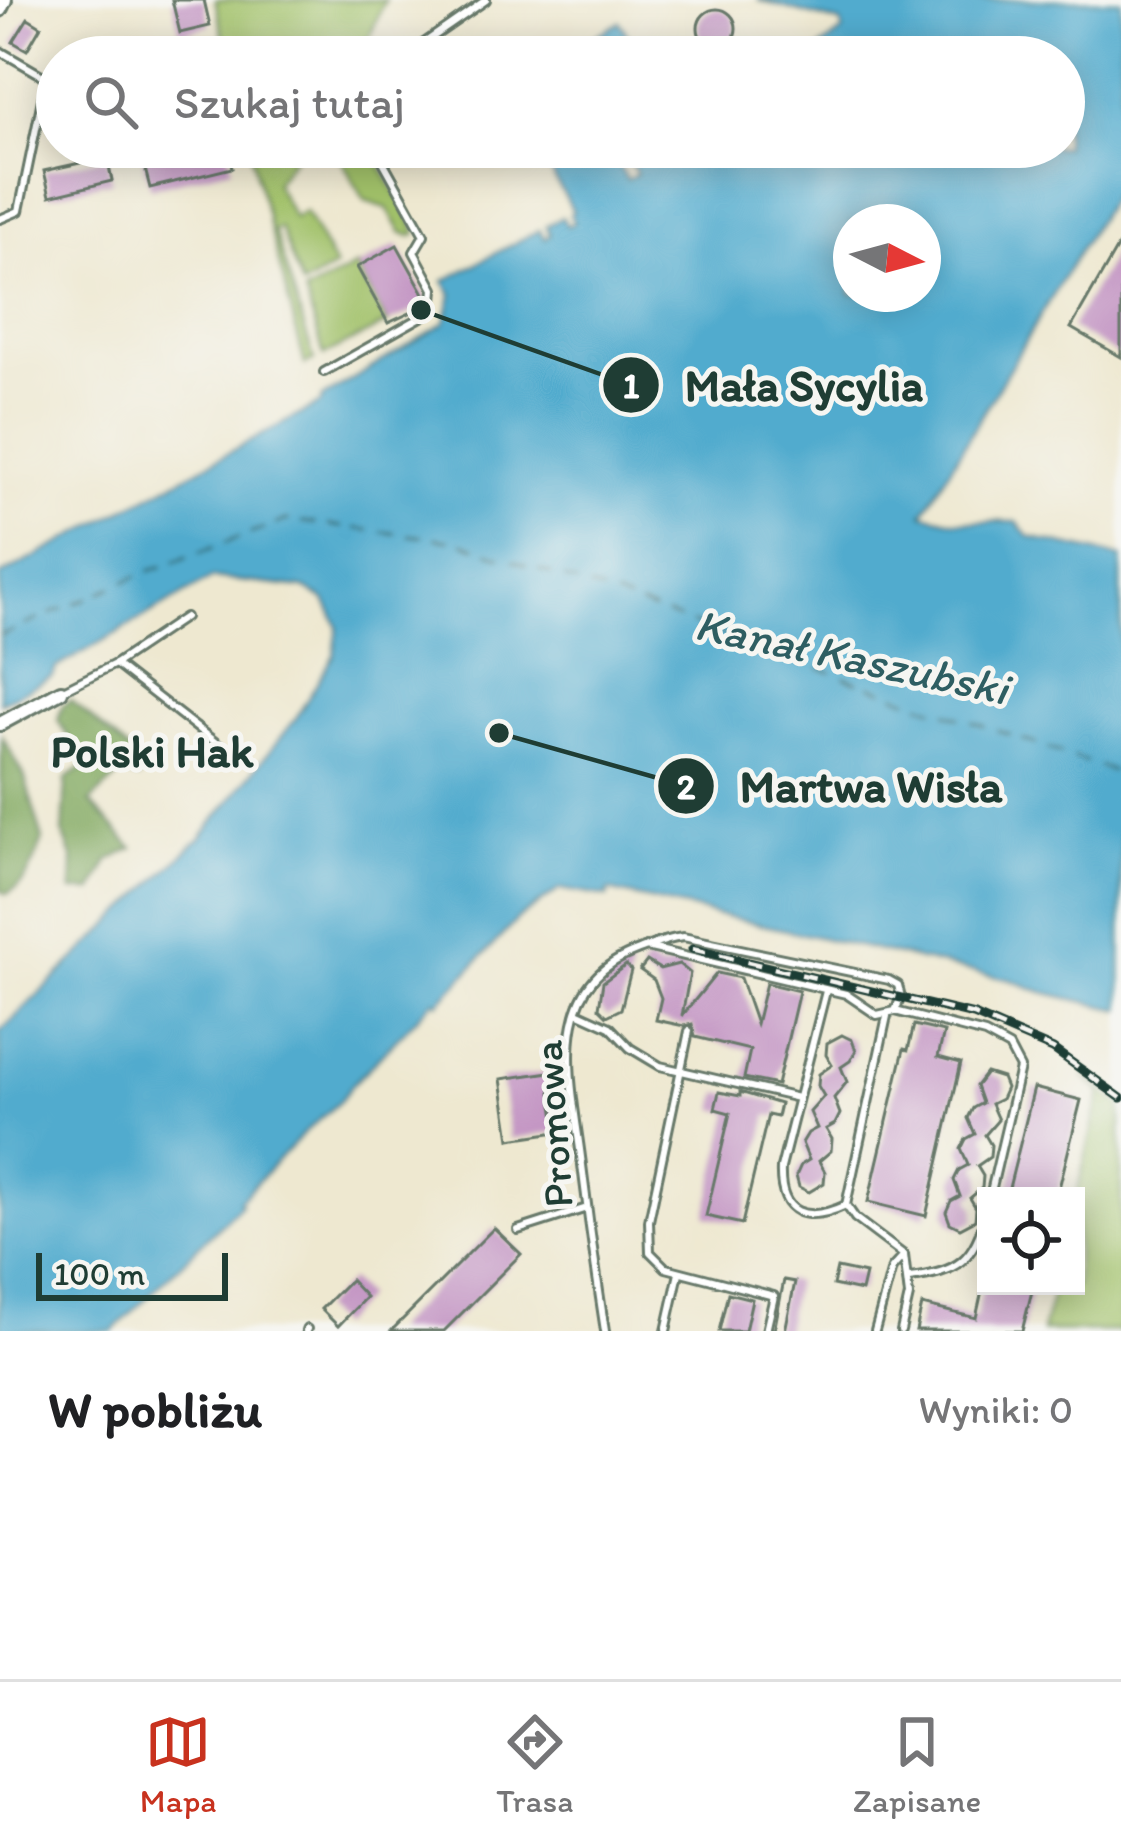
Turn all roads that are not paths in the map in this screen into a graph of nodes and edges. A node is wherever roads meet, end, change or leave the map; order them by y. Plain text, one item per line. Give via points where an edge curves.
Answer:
1 (5, 0) edge
2 (486, 0) edge
3 (0, 10) edge
4 (434, 36) edge
5 (0, 51) edge
6 (36, 74) edge
7 (36, 129) edge
8 (387, 168) edge
9 (0, 219) edge
10 (324, 372) dead end
11 (184, 617) dead end
12 (115, 664) junction
13 (61, 692) joint
14 (0, 724) edge
15 (224, 749) dead end
16 (646, 947) junction
17 (826, 989) junction
18 (577, 1012) junction
19 (891, 1014) junction
20 (689, 1031) dead end
21 (680, 1070) junction
22 (799, 1099) junction
23 (992, 1187) edge
24 (846, 1205) junction
25 (587, 1208) junction
26 (518, 1229) dead end
27 (977, 1246) edge
28 (904, 1256) junction
29 (680, 1273) junction
30 (909, 1278) junction
31 (605, 1331) edge
32 (666, 1331) edge
33 (766, 1331) edge
34 (875, 1331) edge
35 (901, 1331) edge

1 - 3 street
2 - 4 lane
5 - 6 lane
7 - 9 lane via 19,212
8 - 10 lane via 424,235 414,251 434,290 432,311
11 - 12 lane
12 - 13 lane
12 - 15 lane
13 - 14 street
16 - 17 lane
16 - 18 lane, Promowa via 594,974
16 - 19 lane via 698,939 889,980 902,992
17 - 19 lane via 878,1016
17 - 22 lane
18 - 21 lane via 647,1060
18 - 25 lane, Promowa via 568,1042
19 - 23 lane via 985,1034 1009,1047 1019,1068
19 - 24 lane
20 - 21 lane
21 - 22 lane
21 - 29 lane via 647,1238 657,1262
22 - 24 lane via 782,1168 786,1202 823,1216
24 - 28 lane
25 - 26 lane
25 - 31 lane, Promowa
27 - 30 lane via 949,1269
28 - 30 lane
28 - 34 lane via 892,1268
29 - 32 lane
29 - 33 lane via 774,1296
30 - 35 lane

